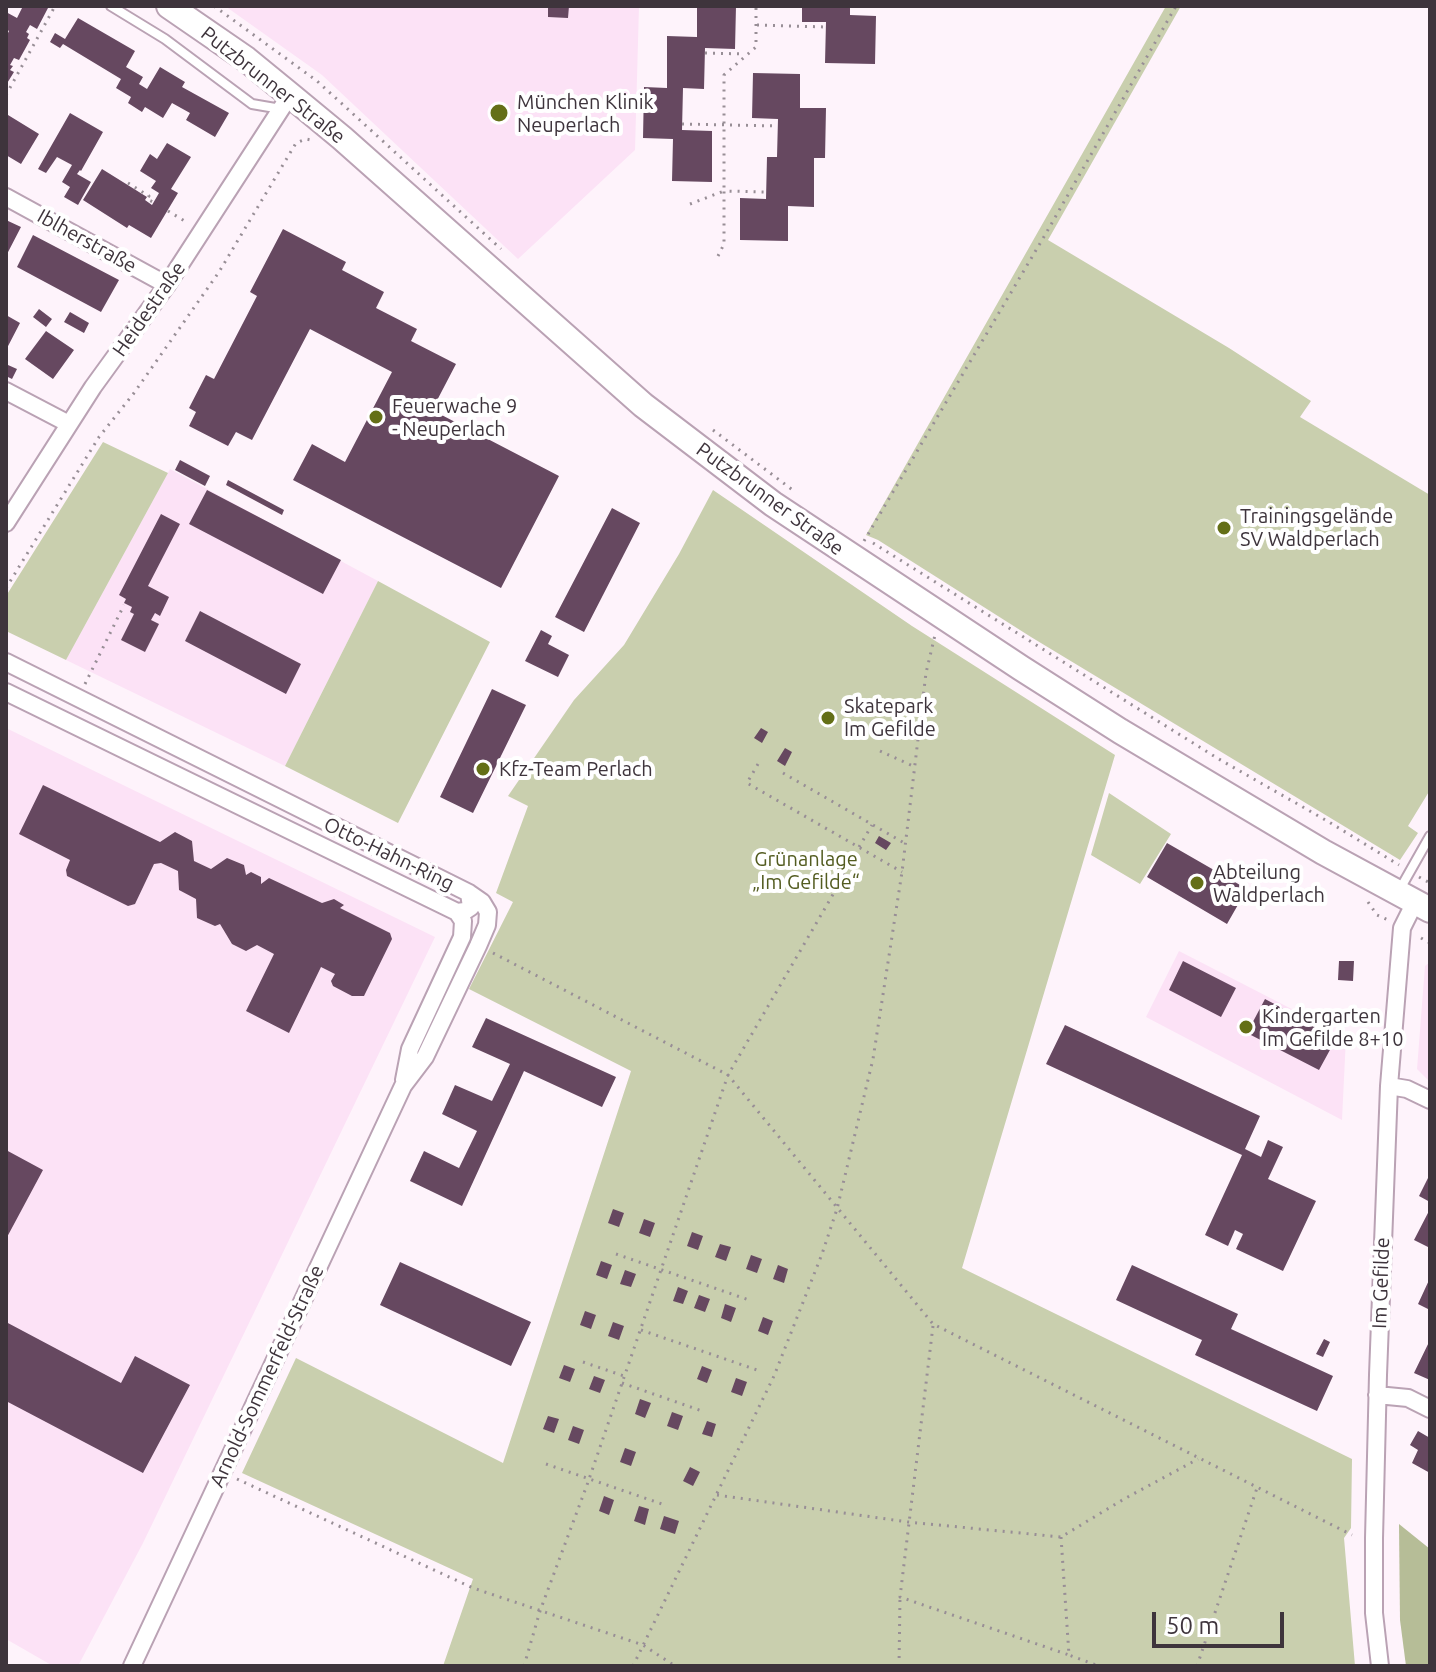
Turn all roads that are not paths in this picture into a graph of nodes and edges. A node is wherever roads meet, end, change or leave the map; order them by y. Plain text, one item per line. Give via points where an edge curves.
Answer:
1 (111, 6) edge
2 (169, 6) edge
3 (286, 102) junction
4 (6, 197) edge
5 (167, 285) junction
6 (6, 391) edge
7 (69, 424) junction
8 (6, 523) edge
9 (6, 662) edge
10 (6, 692) edge
11 (1430, 836) edge
12 (469, 893) junction
13 (1413, 895) edge
14 (457, 912) junction
15 (403, 1086) junction
16 (1389, 1086) junction
17 (1430, 1100) edge
18 (1377, 1395) junction
19 (1430, 1409) edge
20 (132, 1666) edge
21 (1380, 1666) edge

1 - 3 lane, Putzbrunner Straße via 252,104
2 - 3 main road, Putzbrunner Straße via 246,59
3 - 5 street, Heidestraße
3 - 13 main road, Putzbrunner Straße via 342,138 643,405 773,504 1120,731 1261,815
4 - 5 street, Iblherstraße
5 - 7 street, Heidestraße
6 - 7 street
7 - 8 street, Heidestraße
9 - 12 street, Otto-Hahn-Ring
10 - 14 street, Otto-Hahn-Ring
11 - 13 lane
12 - 14 street, Otto-Hahn-Ring via 471,907
12 - 15 street, Arnold-Sommerfeld-Straße via 488,912 487,925 425,1057
13 - 16 street, Im Gefilde via 1402,928
14 - 15 street, Arnold-Sommerfeld-Straße via 463,921 462,937 410,1049
15 - 20 street, Arnold-Sommerfeld-Straße
16 - 17 street
16 - 18 street, Im Gefilde
18 - 19 street via 1408,1398
18 - 21 street, Im Gefilde via 1374,1600

